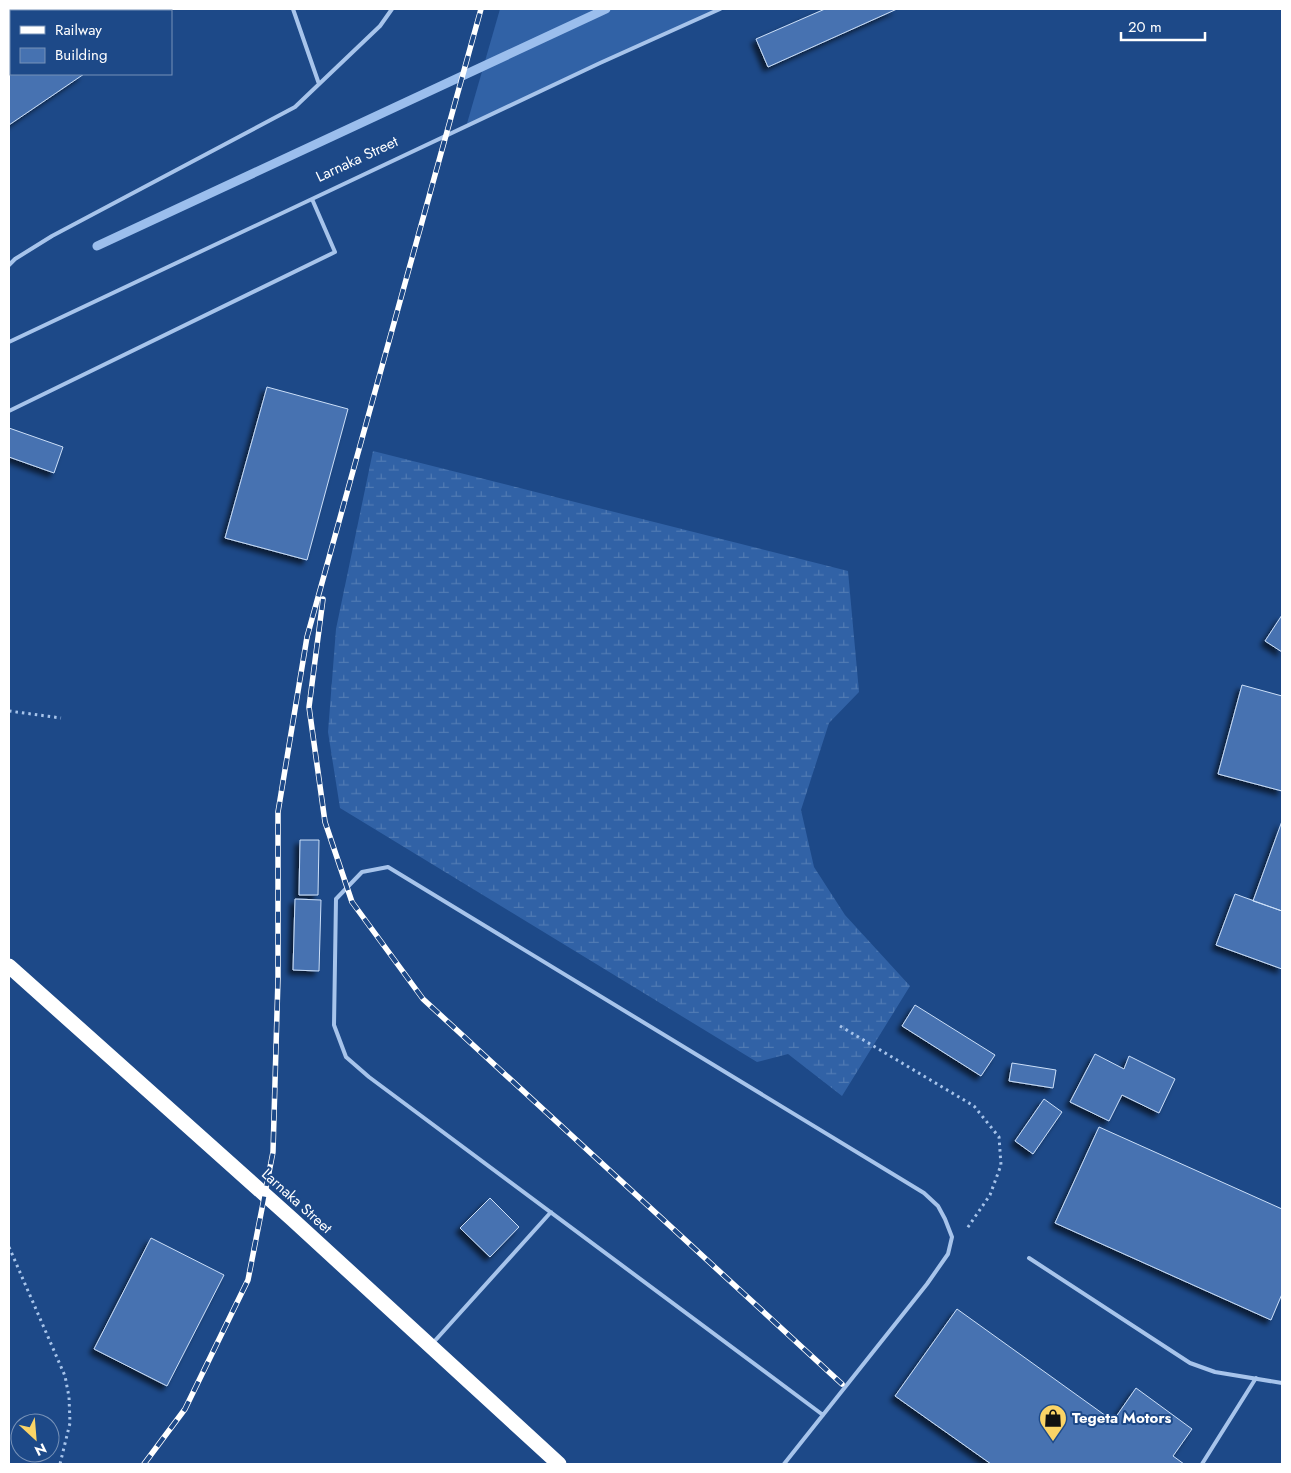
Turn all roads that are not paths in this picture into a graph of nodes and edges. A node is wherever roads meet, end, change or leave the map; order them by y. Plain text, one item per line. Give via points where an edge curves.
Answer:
1 (293, 9) edge
2 (392, 9) edge
3 (720, 9) edge
4 (319, 84) junction
5 (312, 200) junction
6 (9, 265) edge
7 (9, 342) edge
8 (9, 411) edge
9 (9, 966) edge
10 (551, 1212) junction
11 (1029, 1258) dead end
12 (430, 1346) junction
13 (1256, 1378) junction
14 (1282, 1383) edge
15 (823, 1415) junction
16 (559, 1464) edge
17 (784, 1464) edge
18 (1202, 1464) edge

1 - 4 lane
2 - 4 lane via 380,26
3 - 5 lane, Larnaka Street
4 - 6 lane via 295,107 52,236
5 - 7 lane, Larnaka Street
5 - 8 lane via 335,252
9 - 12 highway, Larnaka Street
10 - 12 lane
10 - 15 lane
10 - 15 lane via 346,1057 334,1025 336,899 362,872 388,867 924,1192 938,1206 952,1237 948,1254
11 - 13 lane via 1190,1362 1215,1372
12 - 16 highway, Larnaka Street
13 - 14 lane
13 - 18 lane
15 - 17 lane

